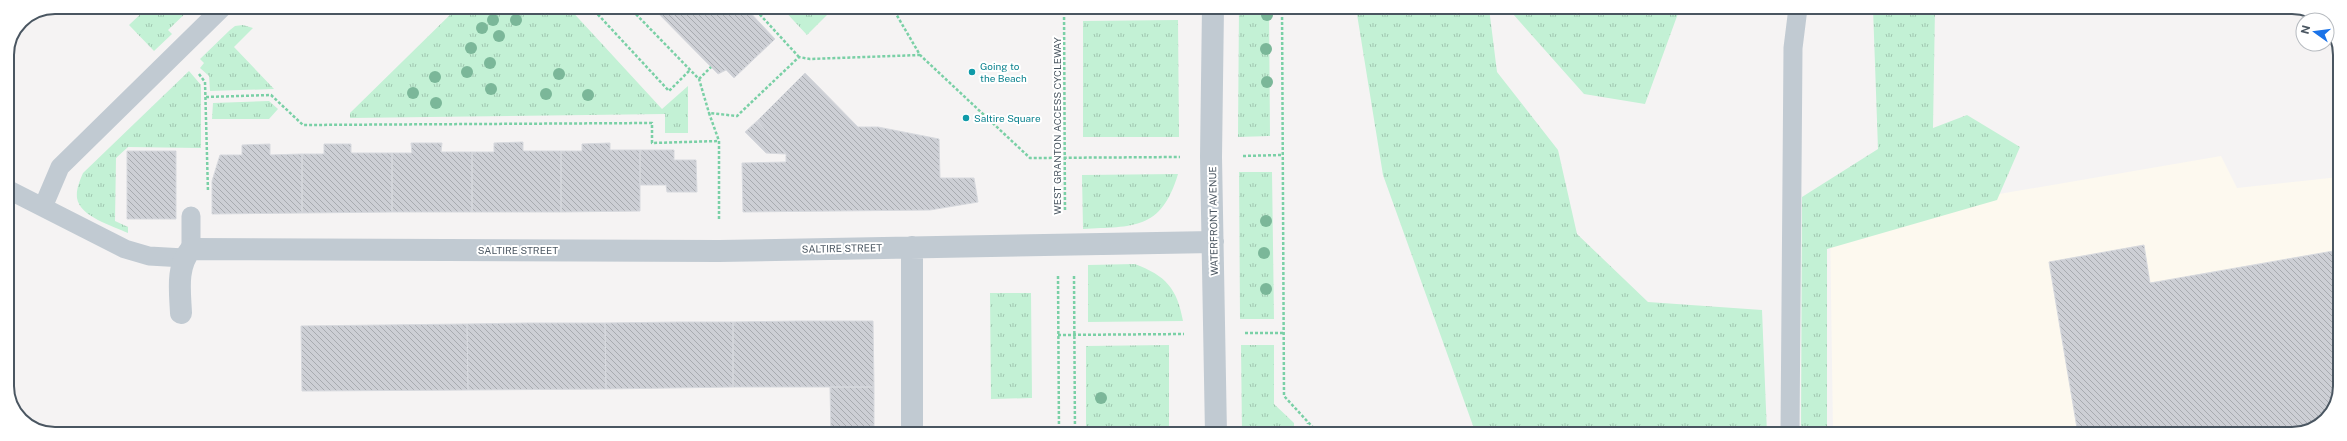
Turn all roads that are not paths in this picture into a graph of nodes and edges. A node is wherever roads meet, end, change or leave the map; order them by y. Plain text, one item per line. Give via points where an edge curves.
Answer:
1 (216, 14) edge
2 (1213, 14) edge
3 (1797, 14) edge
4 (14, 192) edge
5 (43, 207) junction
6 (191, 216) dead end
7 (1213, 242) junction
8 (912, 247) junction
9 (187, 253) junction
10 (181, 313) dead end
11 (912, 427) edge
12 (1216, 427) edge
13 (1790, 427) edge

1 - 5 lane via 60,167
2 - 7 street, WATERFRONT AVENUE
3 - 13 lane via 1793,48
4 - 5 lane
5 - 9 lane via 125,249 149,256
6 - 9 lane
7 - 8 street, SALTIRE STREET
7 - 12 street, WATERFRONT AVENUE
8 - 9 street, SALTIRE STREET via 719,251
8 - 11 street
9 - 10 street via 179,277

